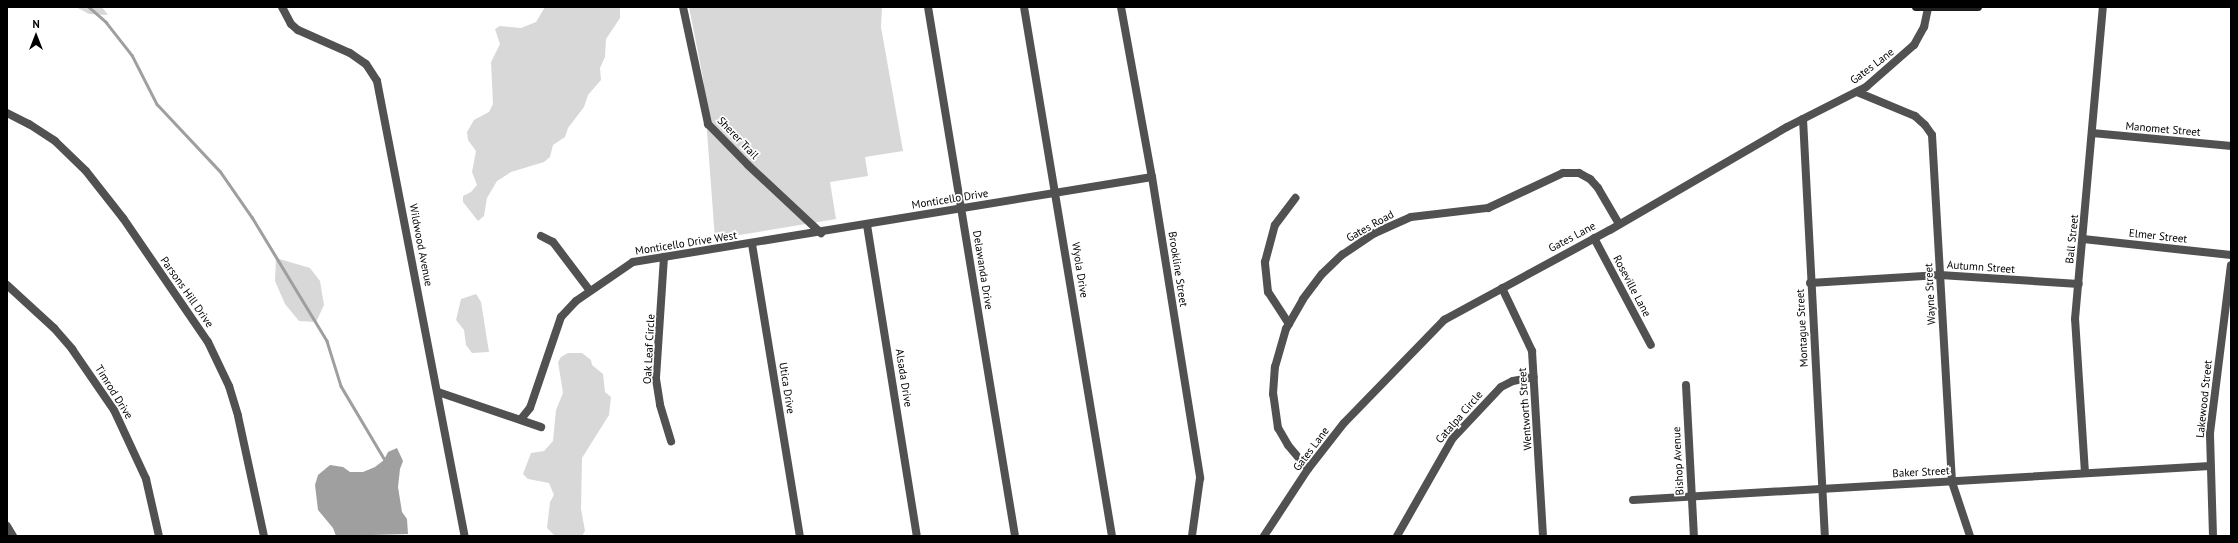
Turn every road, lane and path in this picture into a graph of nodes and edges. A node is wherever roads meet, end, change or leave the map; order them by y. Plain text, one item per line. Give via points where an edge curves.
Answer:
1 (282, 7) edge
2 (683, 7) edge
3 (928, 7) edge
4 (1024, 7) edge
5 (1121, 7) edge
6 (1916, 7) edge
7 (1978, 7) edge
8 (2103, 7) edge
9 (1928, 8) junction
10 (1857, 92) junction
11 (7, 113) edge
12 (1803, 119) junction
13 (2092, 133) junction
14 (2231, 146) edge
15 (1152, 177) junction
16 (1057, 193) junction
17 (1295, 198) dead end
18 (962, 208) junction
19 (1620, 224) junction
20 (867, 225) junction
21 (821, 232) junction
22 (541, 236) dead end
23 (1594, 238) junction
24 (2083, 239) junction
25 (752, 244) junction
26 (2231, 255) edge
27 (664, 258) junction
28 (2231, 265) edge
29 (1940, 275) junction
30 (1810, 283) junction
31 (2079, 284) junction
32 (7, 285) edge
33 (1502, 288) junction
34 (590, 291) junction
35 (1289, 324) junction
36 (1651, 345) dead end
37 (1534, 377) junction
38 (1686, 385) dead end
39 (438, 392) junction
40 (521, 419) junction
41 (541, 427) dead end
42 (671, 441) dead end
43 (2210, 466) junction
44 (1308, 468) junction
45 (2085, 474) junction
46 (1952, 482) junction
47 (1822, 489) junction
48 (1692, 496) junction
49 (1633, 500) dead end
50 (7, 526) edge
51 (13, 536) edge
52 (159, 536) edge
53 (264, 536) edge
54 (465, 536) edge
55 (800, 536) edge
56 (917, 536) edge
57 (1015, 536) edge
58 (1112, 536) edge
59 (1192, 536) edge
60 (1264, 536) edge
61 (1397, 536) edge
62 (1543, 536) edge
63 (1694, 536) edge
64 (1825, 536) edge
65 (1970, 536) edge
66 (2213, 536) edge

1 - 39 street, Wildwood Avenue via 291,24 298,30 350,52 366,64 377,81
2 - 21 street, Sherer Trail via 708,124 748,165
3 - 18 street, Delawanda Drive
4 - 16 street, Wyola Drive
5 - 15 street, Brookline Street
6 - 9 main road
7 - 9 main road
8 - 13 street, Ball Street
9 - 10 street, Gates Lane via 1924,28 1914,45
10 - 12 street, Gates Lane
10 - 29 street, Wayne Street via 1915,116 1931,132 1934,143
11 - 53 street, Parsons Hill Drive via 55,141 86,171 123,218 208,342 226,380 238,416
12 - 19 street, Gates Lane
12 - 30 street, Montague Street
13 - 14 street, Manomet Street
13 - 24 street, Ball Street
15 - 16 street, Monticello Drive
15 - 59 street, Brookline Street via 1200,478
16 - 18 street, Monticello Drive
16 - 58 street, Wyola Drive
17 - 35 street via 1275,225 1265,262 1268,292
18 - 20 street, Monticello Drive
18 - 57 street, Delawanda Drive
19 - 23 street, Gates Lane
19 - 35 street, Gates Road via 1598,188 1582,175 1568,172 1551,176 1488,208 1411,217 1375,233 1342,255 1315,282
20 - 21 street, Monticello Drive
20 - 56 street, Alsada Drive
21 - 25 street, Monticello Drive
22 - 34 street via 553,242
23 - 33 street, Gates Lane
23 - 36 street, Roseville Lane
24 - 26 street, Elmer Street
24 - 31 street, Ball Street
25 - 27 street, Monticello Drive West
25 - 55 street, Utica Drive
27 - 34 street, Monticello Drive West via 631,263
27 - 42 street, Oak Leaf Circle via 656,379 660,405
28 - 43 street, Lakewood Street via 2210,433
29 - 30 street, Autumn Street
29 - 31 street, Autumn Street
29 - 46 street, Wayne Street
30 - 47 street, Montague Street
31 - 45 street, Ball Street via 2075,319
32 - 52 street, Timrod Drive via 54,328 72,349 114,410 144,473
33 - 37 street, Wentworth Street via 1531,347
33 - 44 street, Gates Lane via 1444,320 1344,423
34 - 40 street, Monticello Drive West via 561,317 530,408
35 - 44 street, Gates Road via 1275,366 1275,412 1281,434
37 - 61 street, Catalpa Circle via 1501,387 1453,438
37 - 62 street, Wentworth Street
38 - 48 street, Bishop Avenue
39 - 40 street
39 - 54 street, Wildwood Avenue
40 - 41 street
43 - 45 street, Baker Street
43 - 66 street, Lakewood Street
44 - 60 street, Gates Lane
45 - 46 street, Baker Street
46 - 47 street, Baker Street
46 - 65 street, Wayne Street
47 - 48 street, Baker Street
47 - 64 street, Montague Street
48 - 49 street, Baker Street
48 - 63 street, Bishop Avenue
50 - 51 street

